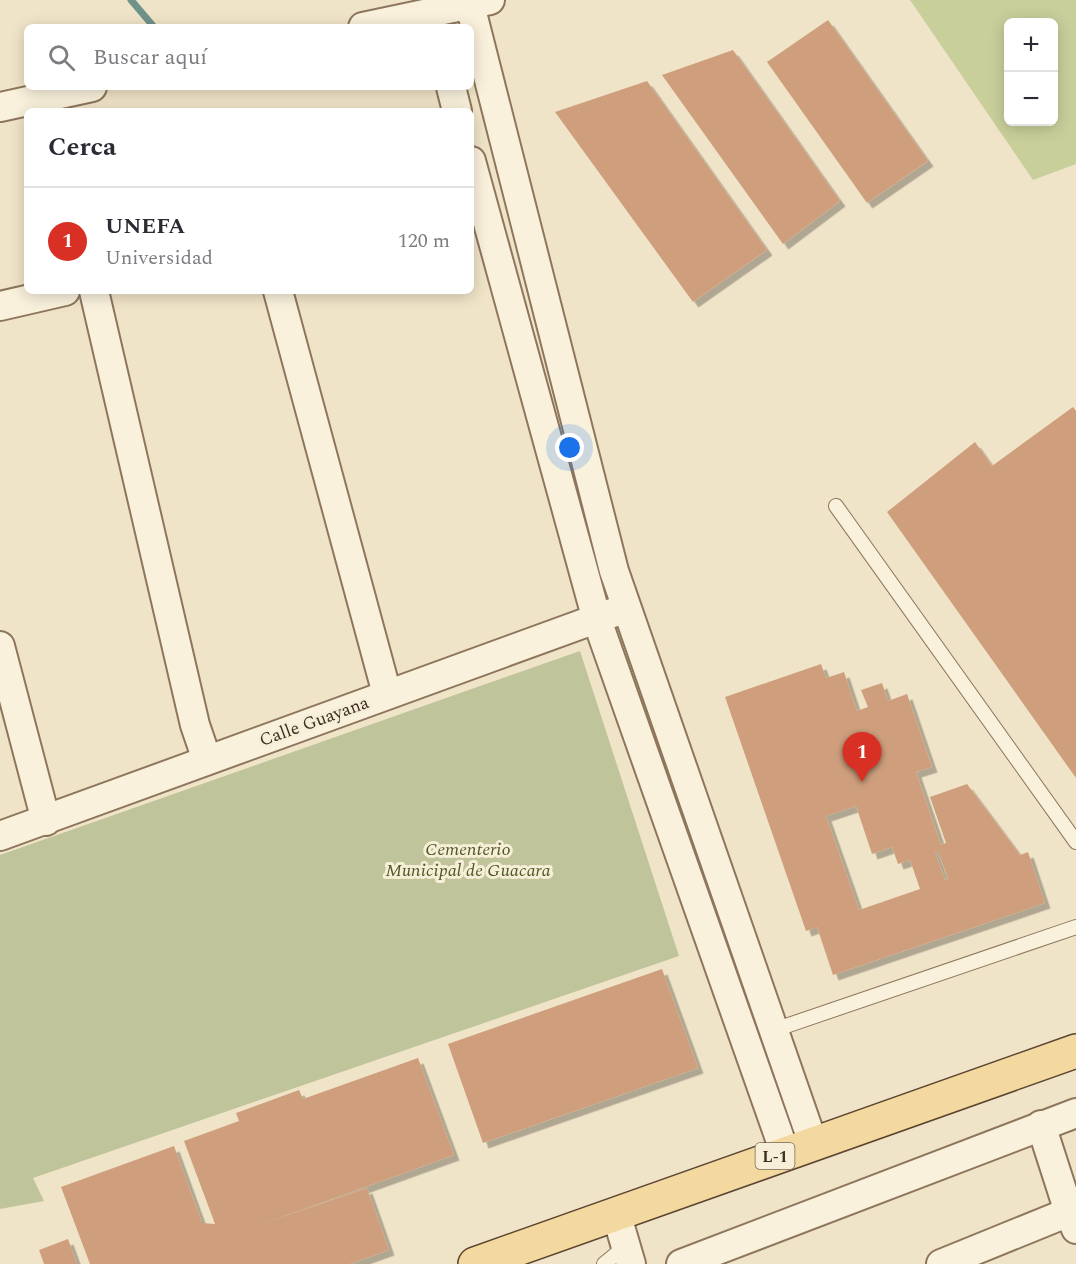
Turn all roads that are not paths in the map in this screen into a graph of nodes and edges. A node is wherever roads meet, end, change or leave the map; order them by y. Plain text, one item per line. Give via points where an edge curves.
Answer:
1 (480, 2) edge
2 (432, 20) edge
3 (393, 24) edge
4 (78, 90) edge
5 (452, 90) edge
6 (0, 107) edge
7 (456, 108) edge
8 (474, 172) edge
9 (52, 294) edge
10 (95, 294) edge
11 (279, 294) edge
12 (0, 306) edge
13 (836, 506) dead end
14 (628, 607) junction
15 (597, 620) junction
16 (0, 646) edge
17 (387, 694) junction
18 (207, 760) junction
19 (46, 821) junction
20 (0, 836) edge
21 (1076, 842) edge
22 (1076, 927) edge
23 (774, 1030) junction
24 (1076, 1051) edge
25 (1076, 1113) edge
26 (1041, 1125) junction
27 (799, 1148) junction
28 (616, 1213) junction
29 (1074, 1217) edge
30 (620, 1258) edge
31 (952, 1262) edge
32 (475, 1264) edge
33 (681, 1264) edge

1 - 2 street
1 - 14 street via 614,571
2 - 3 street
4 - 6 street
5 - 7 street
8 - 15 street
9 - 12 street
10 - 18 street via 195,725
11 - 17 street
13 - 21 lane
14 - 15 street, Calle Guayana
14 - 23 street
15 - 17 street, Calle Guayana
15 - 27 street
16 - 19 street
17 - 18 street, Calle Guayana
18 - 19 street, Calle Guayana
19 - 20 street, Calle Guayana
22 - 23 lane
23 - 27 street
24 - 27 main road, L-1
25 - 26 street
26 - 29 street
26 - 33 street
27 - 28 main road, L-1
28 - 30 street
28 - 32 main road, L-1
29 - 31 street

